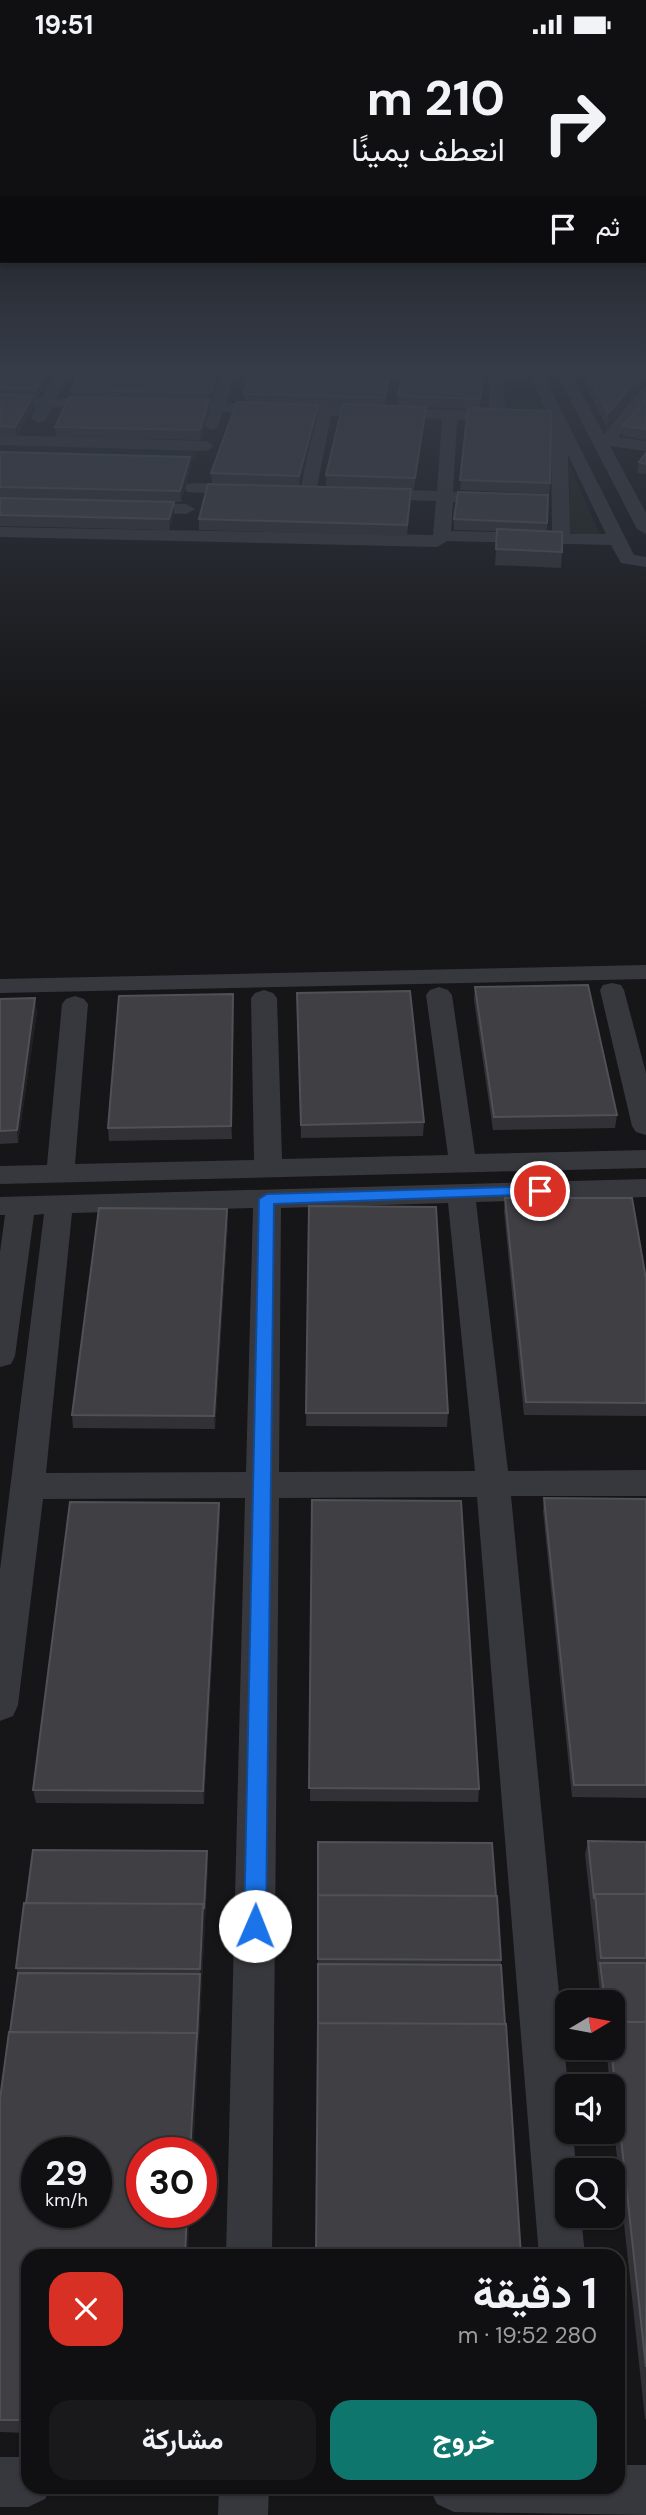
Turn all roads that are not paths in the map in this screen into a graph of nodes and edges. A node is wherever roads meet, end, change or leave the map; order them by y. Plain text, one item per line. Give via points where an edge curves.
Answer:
1 (193, 487) edge
2 (244, 487) edge
3 (309, 487) edge
4 (444, 487) edge
5 (555, 487) edge
6 (592, 487) edge
7 (625, 487) edge
8 (257, 490) edge
9 (308, 492) edge
10 (359, 493) edge
11 (628, 494) junction
12 (443, 497) junction
13 (646, 497) edge
14 (482, 498) edge
15 (423, 501) junction
16 (120, 507) edge
17 (186, 509) junction
18 (646, 529) edge
19 (0, 532) edge
20 (179, 535) junction
21 (442, 536) junction
22 (561, 539) junction
23 (618, 540) junction
24 (419, 543) junction
25 (646, 562) edge
26 (646, 972) edge
27 (0, 986) edge
28 (612, 990) dead end
29 (439, 995) dead end
30 (264, 998) dead end
31 (75, 1004) dead end
32 (646, 1126) edge
33 (646, 1159) edge
34 (366, 1167) junction
35 (0, 1175) edge
36 (462, 1178) junction
37 (267, 1184) junction
38 (646, 1188) edge
39 (60, 1189) junction
40 (369, 1196) junction
41 (11, 1206) edge
42 (0, 1356) edge
43 (646, 1483) edge
44 (493, 1484) junction
45 (264, 1485) junction
46 (28, 1486) junction
47 (0, 1705) edge
48 (249, 2249) edge
49 (561, 2249) edge
50 (0, 2482) edge
51 (21, 2482) edge
52 (646, 2490) edge
53 (625, 2492) edge
54 (244, 2494) edge
55 (545, 2494) edge
56 (611, 2494) edge
57 (584, 2497) edge
58 (243, 2515) edge

1 - 17 street
2 - 8 street
3 - 9 street
4 - 12 street
5 - 22 street
6 - 23 street
7 - 11 street
10 - 15 street
11 - 13 street
11 - 18 street
12 - 14 street
12 - 15 street
12 - 21 street
15 - 24 street
16 - 17 street
17 - 20 street
19 - 20 street
20 - 24 street
21 - 22 street
21 - 24 street via 439,542
22 - 23 street
23 - 25 street via 627,559
26 - 27 street
28 - 32 street
29 - 36 street
30 - 37 street
31 - 39 street
33 - 36 street
34 - 36 street
34 - 37 street
34 - 40 street
35 - 39 street
36 - 38 street
36 - 40 street
36 - 44 street
37 - 39 street
37 - 40 street
37 - 45 street
39 - 41 street
39 - 46 street
41 - 42 street
43 - 44 street
44 - 45 street
44 - 49 street
45 - 46 street
45 - 48 street
46 - 47 street
50 - 51 street
52 - 53 street
54 - 58 street
55 - 57 street
56 - 57 street

